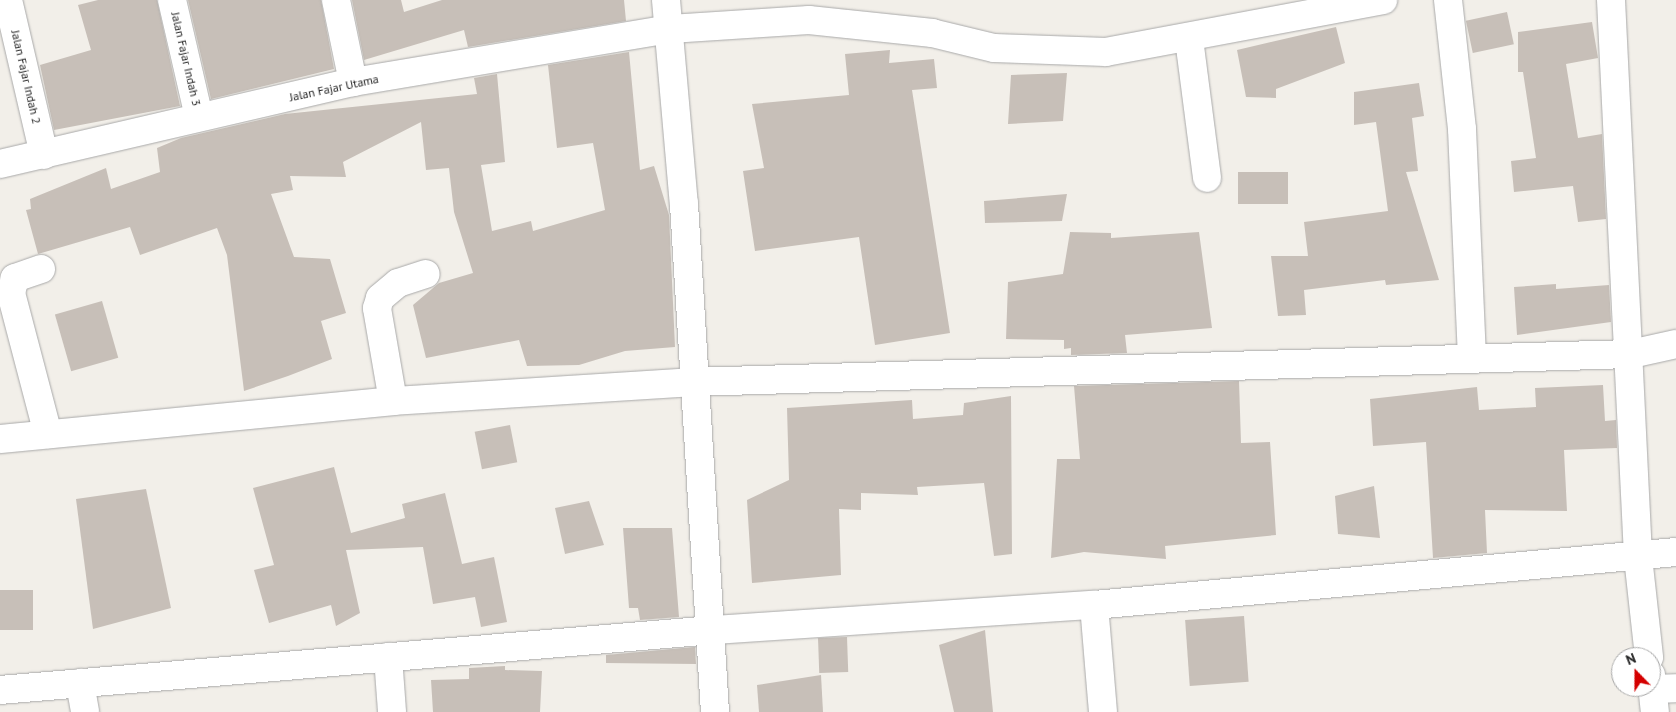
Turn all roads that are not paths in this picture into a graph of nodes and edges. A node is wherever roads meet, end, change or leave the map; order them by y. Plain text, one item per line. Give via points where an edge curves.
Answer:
1 (8, 0) edge
2 (172, 0) edge
3 (336, 0) edge
4 (666, 0) edge
5 (1383, 0) edge
6 (1448, 0) edge
7 (1611, 0) edge
8 (670, 28) junction
9 (1189, 38) junction
10 (353, 82) junction
11 (199, 117) junction
12 (44, 155) junction
13 (0, 164) edge
14 (1207, 178) dead end
15 (41, 269) dead end
16 (426, 274) dead end
17 (1676, 344) edge
18 (1631, 354) junction
19 (1472, 358) junction
20 (692, 382) junction
21 (393, 401) junction
22 (48, 434) junction
23 (0, 439) edge
24 (1676, 552) edge
25 (1638, 557) junction
26 (1094, 605) junction
27 (713, 630) junction
28 (1648, 647) edge
29 (388, 657) junction
30 (80, 683) junction
31 (0, 690) edge
32 (85, 712) edge
33 (392, 712) edge
34 (715, 712) edge
35 (1103, 712) edge

1 - 12 street, Jalan Fajar Indah 2
2 - 11 street, Jalan Fajar Indah 3
3 - 10 street
4 - 8 street
5 - 9 street, Jalan Fajar Utama
6 - 19 street via 1462,129
7 - 18 street
8 - 9 street, Jalan Fajar Utama via 809,20 932,33 994,48 1047,53 1106,52
8 - 10 street, Jalan Fajar Utama
8 - 20 street
9 - 14 street
10 - 11 street, Jalan Fajar Utama
11 - 12 street, Jalan Fajar Utama
12 - 13 street, Jalan Fajar Utama
15 - 22 street via 14,278 11,293
16 - 21 street via 398,283 378,303
17 - 18 street
18 - 19 street
18 - 25 street
19 - 20 street
20 - 21 street
20 - 27 street
21 - 22 street
22 - 23 street
24 - 25 street
25 - 26 street
25 - 28 street
26 - 27 street
26 - 35 street
27 - 29 street
27 - 34 street
29 - 30 street
29 - 33 street
30 - 31 street
30 - 32 street

